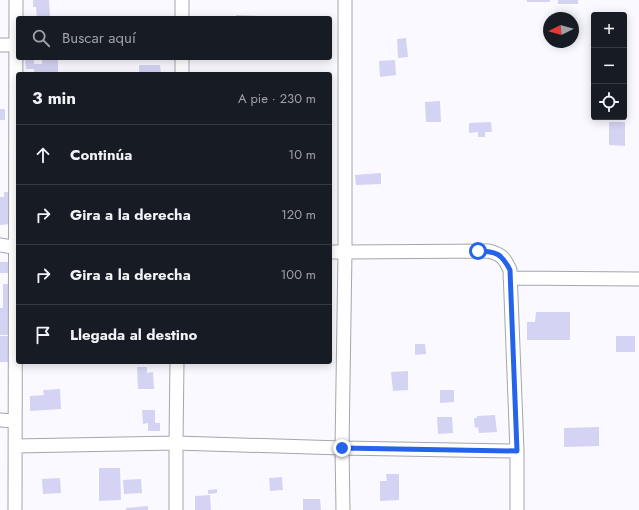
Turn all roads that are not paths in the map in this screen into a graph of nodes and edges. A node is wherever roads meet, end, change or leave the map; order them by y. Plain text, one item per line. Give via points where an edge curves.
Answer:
1 (16, 0) edge
2 (182, 0) edge
3 (344, 0) edge
4 (16, 16) edge
5 (182, 16) edge
6 (0, 45) edge
7 (16, 45) edge
8 (17, 60) edge
9 (182, 60) edge
10 (17, 72) edge
11 (182, 72) edge
12 (0, 245) edge
13 (16, 248) edge
14 (332, 252) edge
15 (345, 252) junction
16 (510, 278) junction
17 (639, 279) edge
18 (16, 306) edge
19 (177, 364) edge
20 (0, 420) edge
21 (14, 421) junction
22 (176, 443) junction
23 (15, 446) junction
24 (342, 448) junction
25 (517, 451) junction
26 (15, 510) edge
27 (176, 510) edge
28 (343, 510) edge
29 (517, 510) edge

1 - 4 street
2 - 5 street
3 - 15 street
6 - 7 street
8 - 10 street
9 - 11 street
12 - 13 street
14 - 15 street
15 - 16 street via 489,251 499,254 506,261
15 - 24 street
16 - 17 street
16 - 25 street
18 - 21 street
19 - 22 street
20 - 21 street
21 - 23 street
22 - 23 street
22 - 24 street
22 - 27 street
23 - 26 street
24 - 25 street
24 - 28 street
25 - 29 street

